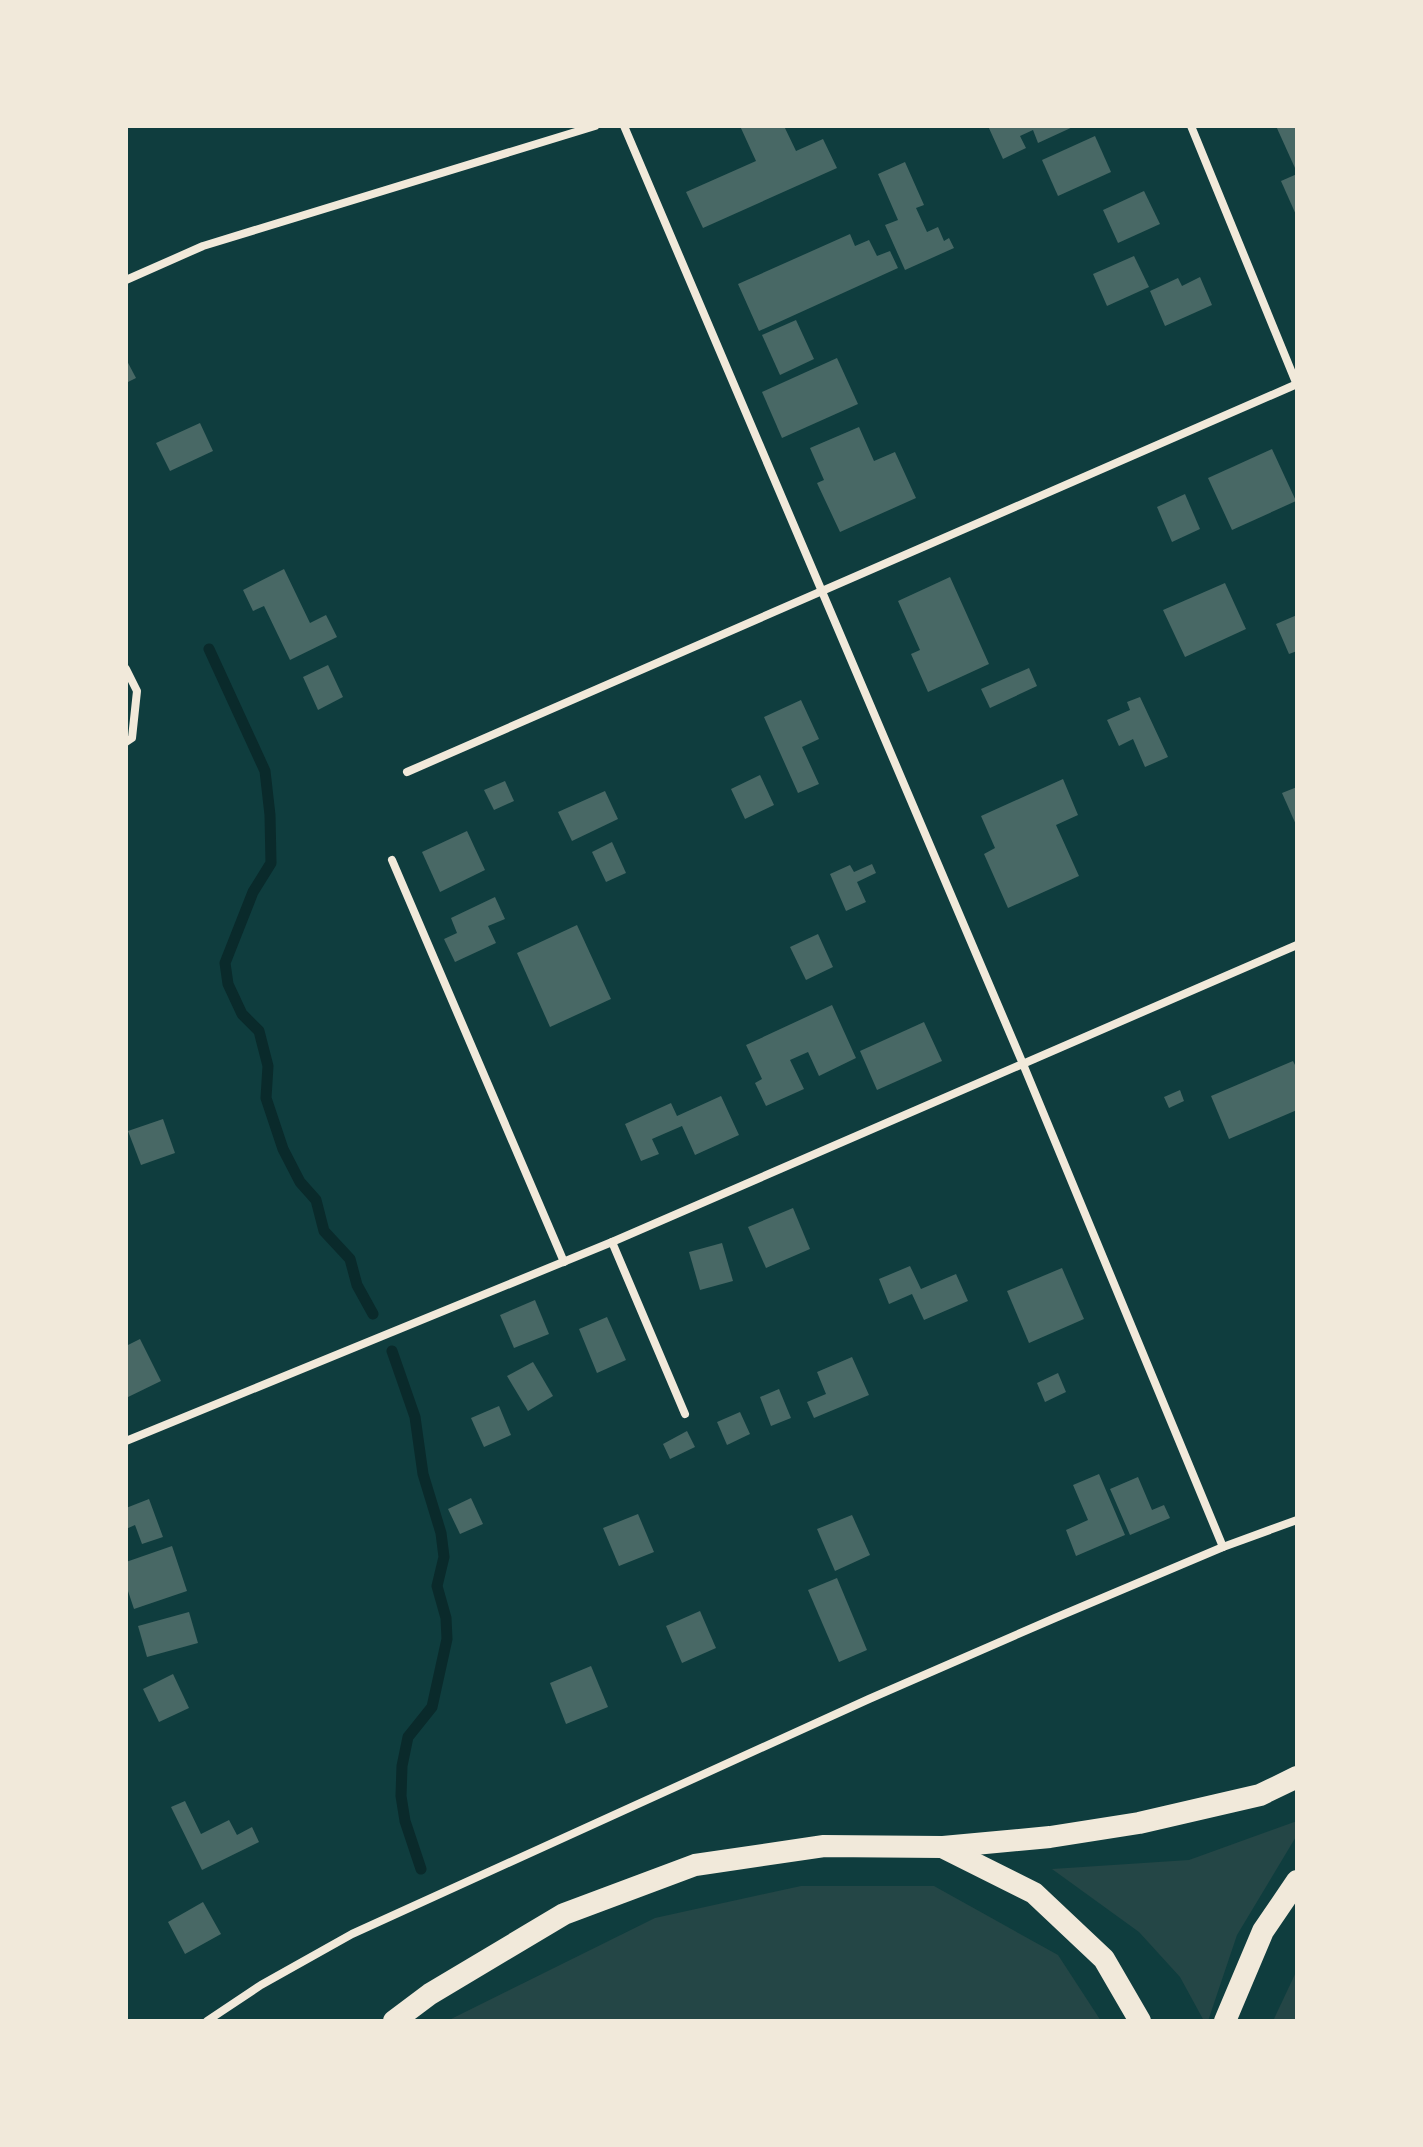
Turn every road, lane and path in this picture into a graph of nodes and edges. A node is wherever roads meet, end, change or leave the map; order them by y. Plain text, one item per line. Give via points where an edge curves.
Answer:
1 (595, 126) edge
2 (624, 126) edge
3 (1191, 126) edge
4 (126, 280) edge
5 (1297, 385) edge
6 (822, 591) junction
7 (126, 669) edge
8 (126, 742) edge
9 (407, 772) dead end
10 (392, 860) dead end
11 (1297, 945) edge
12 (1023, 1064) junction
13 (612, 1242) junction
14 (564, 1262) junction
15 (685, 1414) dead end
16 (126, 1441) edge
17 (1297, 1520) edge
18 (1223, 1547) junction
19 (1297, 1777) edge
20 (942, 1847) junction
21 (1297, 1881) edge
22 (207, 2021) edge
23 (394, 2021) edge
24 (1140, 2021) edge
25 (1225, 2021) edge

1 - 4 street via 203,246
2 - 6 street
3 - 5 street
5 - 6 street
6 - 9 street
6 - 12 street
7 - 8 street via 137,691 132,738
10 - 14 street
11 - 12 street
12 - 13 street
12 - 18 street
13 - 14 street
13 - 15 street
14 - 16 street
17 - 18 street
18 - 22 street via 869,1699 352,1934
19 - 20 highway via 1260,1795 1139,1823
20 - 23 highway via 824,1846 695,1865 564,1914
20 - 24 highway via 1034,1893 1104,1959
21 - 25 highway via 1263,1931

